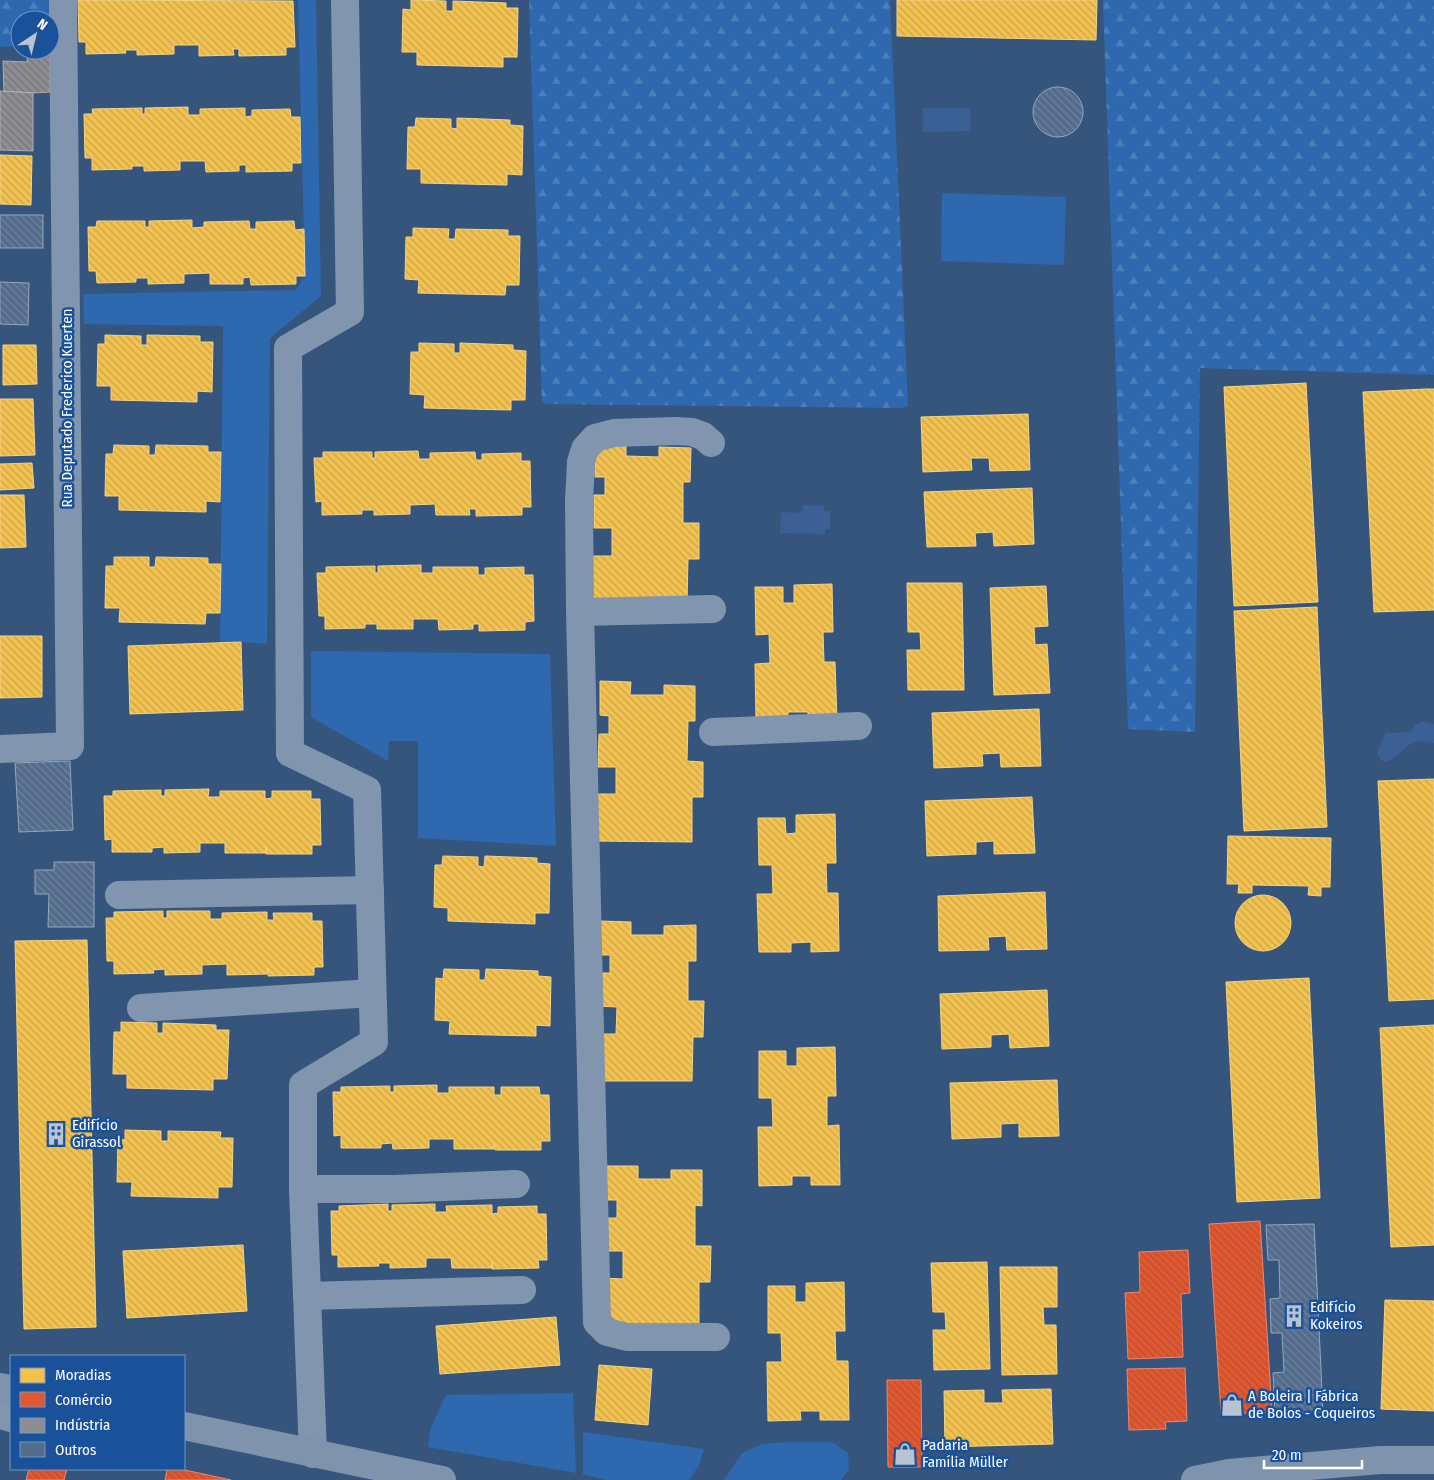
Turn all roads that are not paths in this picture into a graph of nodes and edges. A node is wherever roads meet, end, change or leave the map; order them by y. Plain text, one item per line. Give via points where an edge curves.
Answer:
1 (63, 0) edge
2 (345, 0) edge
3 (711, 443) dead end
4 (712, 609) dead end
5 (580, 612) junction
6 (858, 726) dead end
7 (713, 732) dead end
8 (0, 749) edge
9 (370, 890) junction
10 (120, 895) dead end
11 (372, 993) junction
12 (141, 1008) dead end
13 (516, 1184) dead end
14 (303, 1189) junction
15 (522, 1290) dead end
16 (307, 1296) junction
17 (716, 1337) dead end
18 (185, 1426) edge
19 (313, 1454) junction
20 (1434, 1460) edge
21 (442, 1480) edge
22 (1195, 1480) edge

1 - 8 street, Rua Deputado Frederico Kuerten via 70,746
2 - 9 street via 350,312 288,348 290,753 367,790
3 - 5 street via 692,432 675,430 614,433 595,438 585,449 579,500
4 - 5 street
5 - 17 street via 597,1322 607,1332 627,1337
6 - 7 street
9 - 10 street
9 - 11 street
11 - 12 street
11 - 14 street via 374,1042 303,1085
13 - 14 street
14 - 16 street
15 - 16 street
16 - 19 street
18 - 19 main road
19 - 21 main road
20 - 22 main road via 1370,1461 1229,1473

